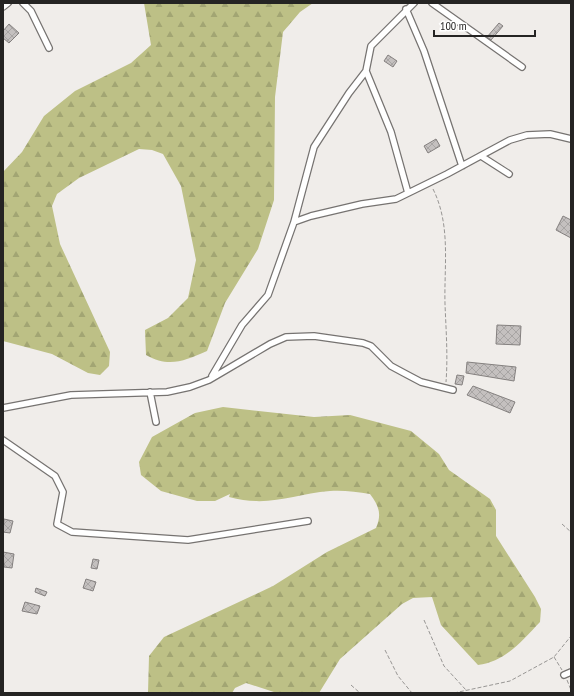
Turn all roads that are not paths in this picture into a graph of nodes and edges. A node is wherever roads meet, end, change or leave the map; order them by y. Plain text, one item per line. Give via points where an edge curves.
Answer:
1 (8, 3) edge
2 (23, 3) edge
3 (414, 3) edge
4 (432, 3) edge
5 (3, 7) edge
6 (406, 10) junction
7 (49, 48) dead end
8 (522, 67) dead end
9 (366, 71) junction
10 (571, 139) edge
11 (481, 156) junction
12 (462, 166) junction
13 (509, 174) dead end
14 (408, 193) junction
15 (294, 222) junction
16 (209, 380) junction
17 (453, 390) dead end
18 (150, 392) junction
19 (3, 408) edge
20 (156, 422) dead end
21 (3, 440) edge
22 (308, 521) dead end
23 (571, 672) edge
24 (564, 675) dead end

1 - 5 street
2 - 7 street via 31,11
3 - 6 street
4 - 8 street
6 - 9 street via 371,46
6 - 12 street via 424,51
9 - 14 street via 391,132
9 - 15 street via 314,147
10 - 11 street via 550,134 527,135 510,140
11 - 12 street
11 - 13 street
12 - 14 street
14 - 15 street via 396,199 362,204
15 - 16 street via 268,295 242,325
16 - 17 street via 286,337 314,336 350,340 371,346 391,366 421,382
16 - 18 street via 190,387
18 - 19 street via 71,395
18 - 20 street
21 - 22 street via 55,476 63,492 57,524 72,532 188,540
23 - 24 street

